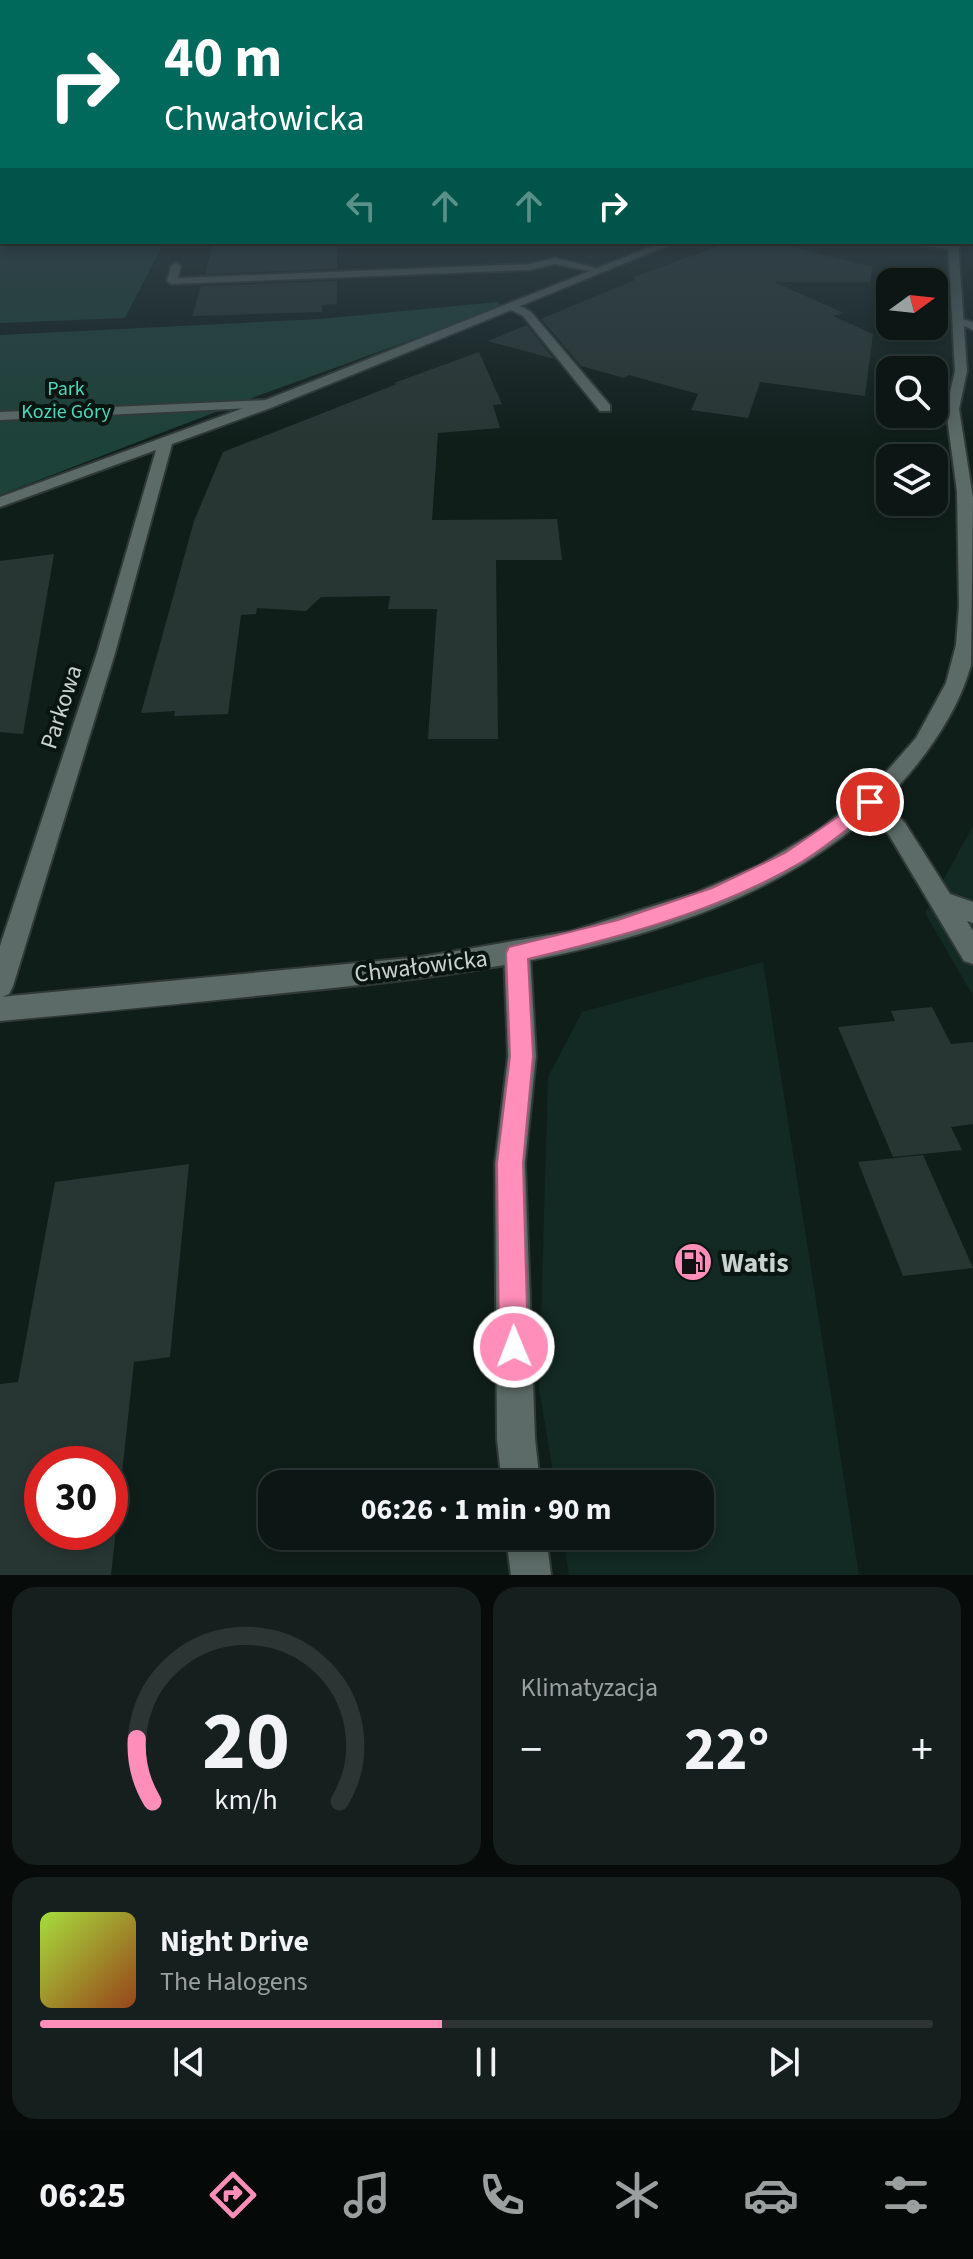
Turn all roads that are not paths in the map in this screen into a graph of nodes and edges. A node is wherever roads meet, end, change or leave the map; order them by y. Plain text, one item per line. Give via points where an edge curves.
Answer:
1 (539, 294) edge
2 (960, 294) edge
3 (511, 306) junction
4 (958, 319) junction
5 (973, 327) edge
6 (967, 374) edge
7 (268, 404) junction
8 (605, 408) dead end
9 (0, 416) edge
10 (165, 443) junction
11 (968, 471) edge
12 (0, 502) edge
13 (970, 577) edge
14 (870, 802) junction
15 (942, 901) junction
16 (973, 913) edge
17 (517, 953) junction
18 (973, 953) edge
19 (0, 986) edge
20 (0, 1009) edge
21 (519, 1470) edge
22 (528, 1550) edge
23 (531, 1575) edge

1 - 3 street
2 - 4 street, Chwałowicka
3 - 7 street
3 - 8 street via 527,314
4 - 5 street
4 - 6 street, Chwałowicka
6 - 11 street, Chwałowicka via 952,389 952,413
7 - 9 street
7 - 10 street
10 - 12 street
10 - 19 street, Parkowa via 106,653
11 - 13 street, Chwałowicka
13 - 14 street, Chwałowicka via 966,643 956,683 908,765
14 - 15 street via 897,829
14 - 17 street, Chwałowicka via 792,858 720,894 618,929
15 - 16 street
15 - 18 street
17 - 20 street, Chwałowicka via 416,968
17 - 21 street via 522,1056 510,1163
22 - 23 street

